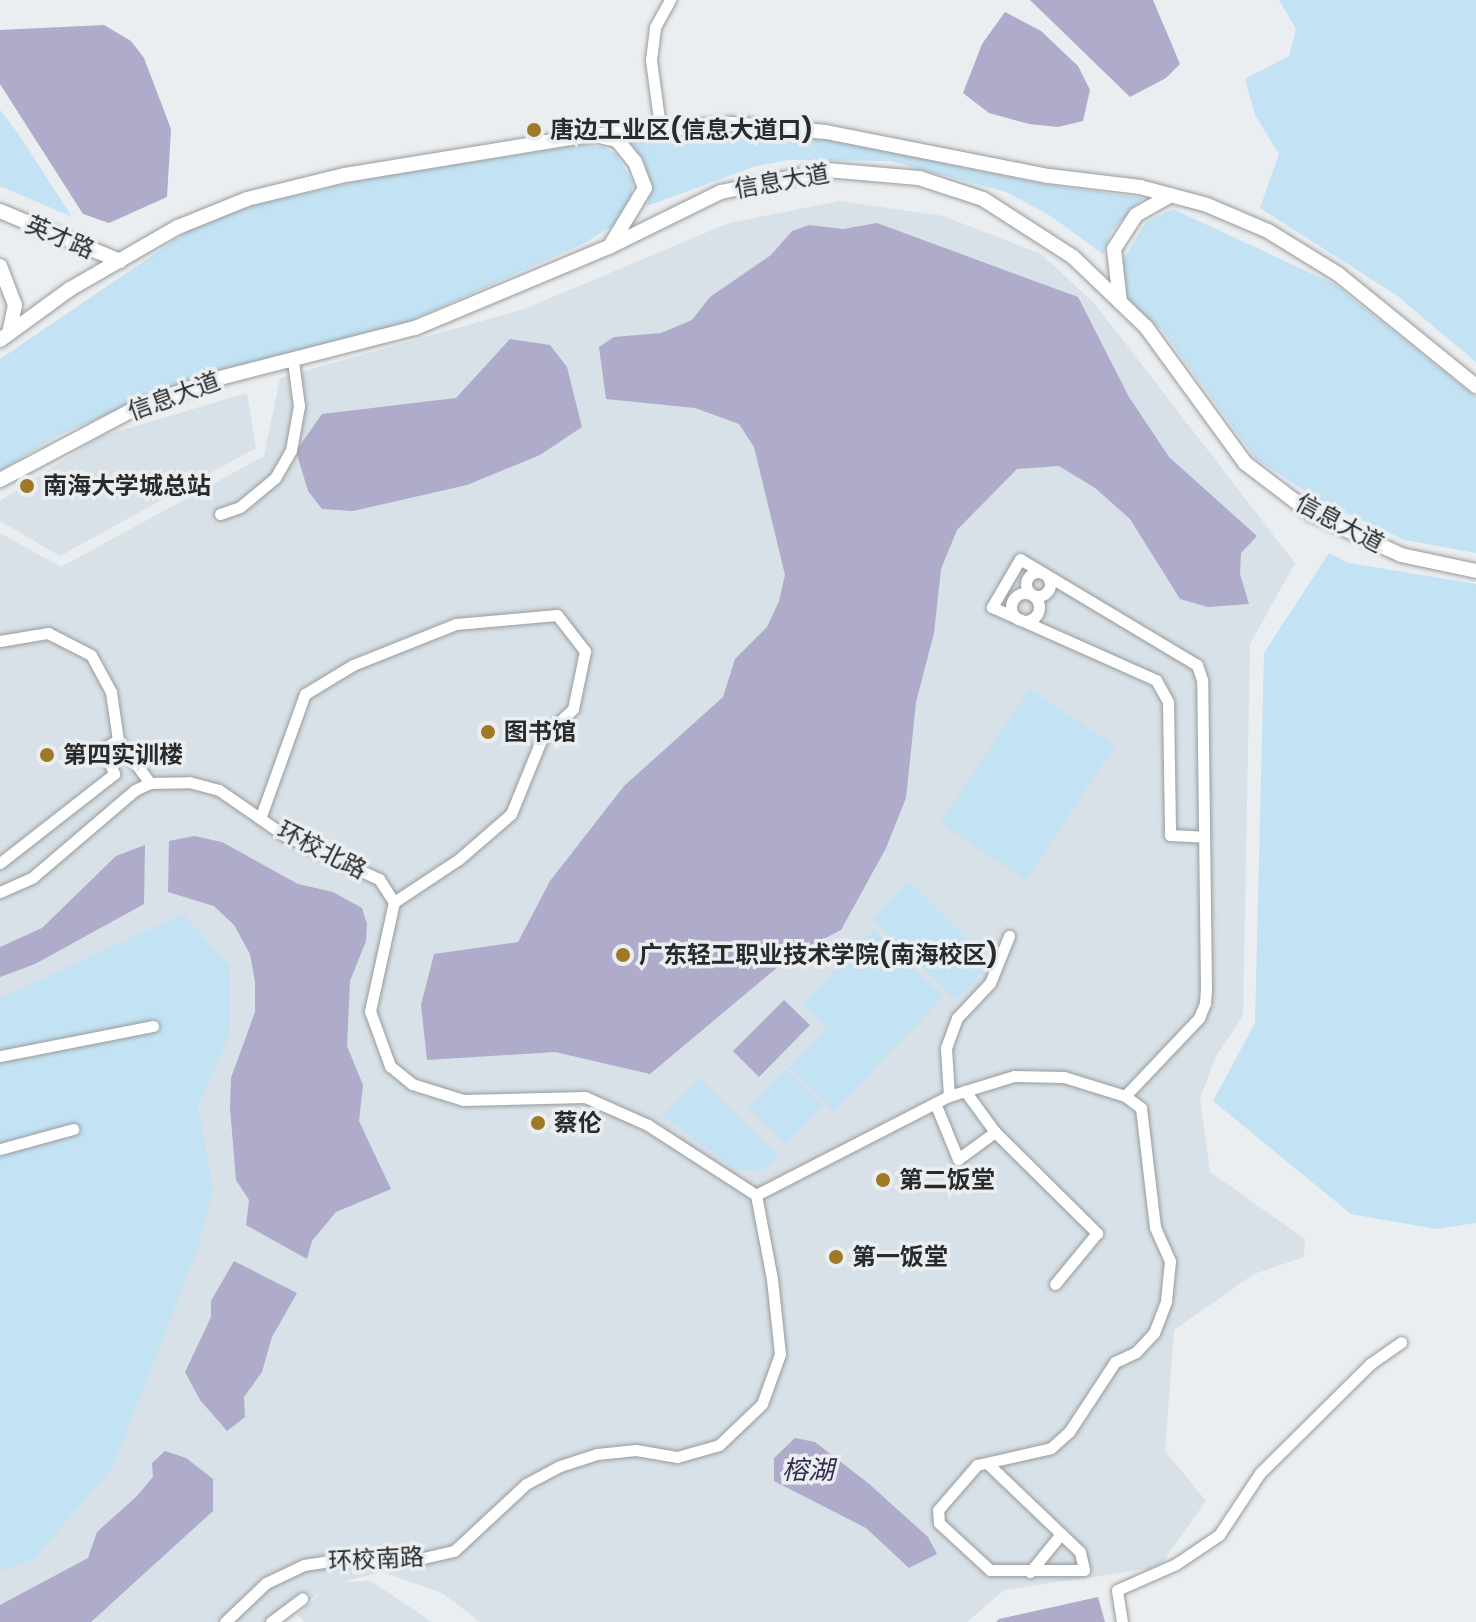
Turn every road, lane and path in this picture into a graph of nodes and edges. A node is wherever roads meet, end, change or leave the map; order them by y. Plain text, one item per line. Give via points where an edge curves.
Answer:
1 (670, 0) edge
2 (660, 126) junction
3 (595, 135) junction
4 (1171, 195) junction
5 (0, 211) edge
6 (609, 247) junction
7 (120, 261) junction
8 (0, 266) edge
9 (1120, 302) junction
10 (4, 337) edge
11 (293, 361) junction
12 (1476, 386) edge
13 (0, 480) edge
14 (220, 514) dead end
15 (1476, 571) edge
16 (1045, 573) junction
17 (1032, 595) junction
18 (1018, 618) junction
19 (0, 641) edge
20 (118, 740) junction
21 (150, 783) junction
22 (261, 816) junction
23 (1204, 837) junction
24 (0, 863) edge
25 (0, 892) edge
26 (394, 902) junction
27 (1009, 936) dead end
28 (153, 1026) dead end
29 (0, 1056) edge
30 (965, 1091) junction
31 (949, 1096) junction
32 (1125, 1096) junction
33 (935, 1103) junction
34 (73, 1129) dead end
35 (995, 1132) junction
36 (0, 1149) edge
37 (756, 1195) junction
38 (1055, 1284) dead end
39 (1401, 1342) dead end
40 (988, 1464) junction
41 (1061, 1534) junction
42 (1030, 1572) junction
43 (302, 1599) dead end
44 (225, 1622) edge
45 (271, 1622) edge
46 (1122, 1622) edge

1 - 2 street via 655,27 651,60
2 - 3 main road, 信息大道
2 - 4 main road, 信息大道 via 731,124 826,132
3 - 6 main road via 617,140 635,162 645,188
3 - 7 main road, 信息大道 via 345,175 247,199 178,227
4 - 9 main road via 1136,215 1114,249
4 - 12 main road, 信息大道 via 1268,231 1338,274
5 - 7 main road, 英才路
6 - 9 main road, 信息大道 via 721,192 827,170 919,178 983,199 1073,257
6 - 11 main road, 信息大道 via 415,328
7 - 10 main road, 信息大道
8 - 10 main road via 15,305
9 - 15 main road, 信息大道 via 1146,327 1245,463 1312,514 1401,555
11 - 13 main road, 信息大道 via 212,380 138,407
11 - 14 street via 299,406 291,450 275,478 240,507
16 - 17 street via 1049,590
16 - 17 street via 1032,573 1027,579
16 - 18 street via 1020,559 992,607
16 - 23 street via 1197,665 1202,680
17 - 18 street via 1023,593 1013,602
17 - 18 street via 1038,601 1037,614
18 - 23 street via 1156,680 1168,702 1170,835
19 - 20 street via 48,633 91,655 111,692
20 - 21 street
20 - 24 street via 104,748 114,774
21 - 22 street, 环校北路 via 189,782 219,790
21 - 25 street via 105,811 33,877
22 - 26 street, 环校北路 via 284,835 353,862 379,879
22 - 26 street via 305,694 353,665 456,624 508,615 557,615 585,651 573,709 542,738 511,814 459,859
23 - 32 street via 1205,1003 1199,1018
26 - 37 street via 370,1011 390,1066 412,1084 463,1100 585,1097 648,1125
27 - 31 street via 990,983 957,1018 946,1048
28 - 29 street
30 - 31 street
30 - 32 street via 1014,1076 1064,1077
30 - 35 street
31 - 33 street
32 - 40 street via 1141,1108 1155,1227 1170,1261 1166,1301 1154,1333 1136,1352 1115,1362 1069,1432 1051,1448
33 - 35 street via 958,1159
33 - 37 street
34 - 36 street
35 - 38 street via 1097,1233
37 - 44 street, 环校南路 via 780,1354 762,1404 719,1445 677,1457 636,1450 597,1454 560,1466 526,1484 454,1551 419,1559 341,1559 304,1565 266,1583
39 - 46 street via 1370,1364 1260,1473 1219,1535 1176,1564 1117,1590
40 - 41 street
40 - 42 street via 977,1465 938,1510 939,1523 990,1570
41 - 42 street
41 - 42 street via 1080,1552 1084,1570
43 - 45 street

